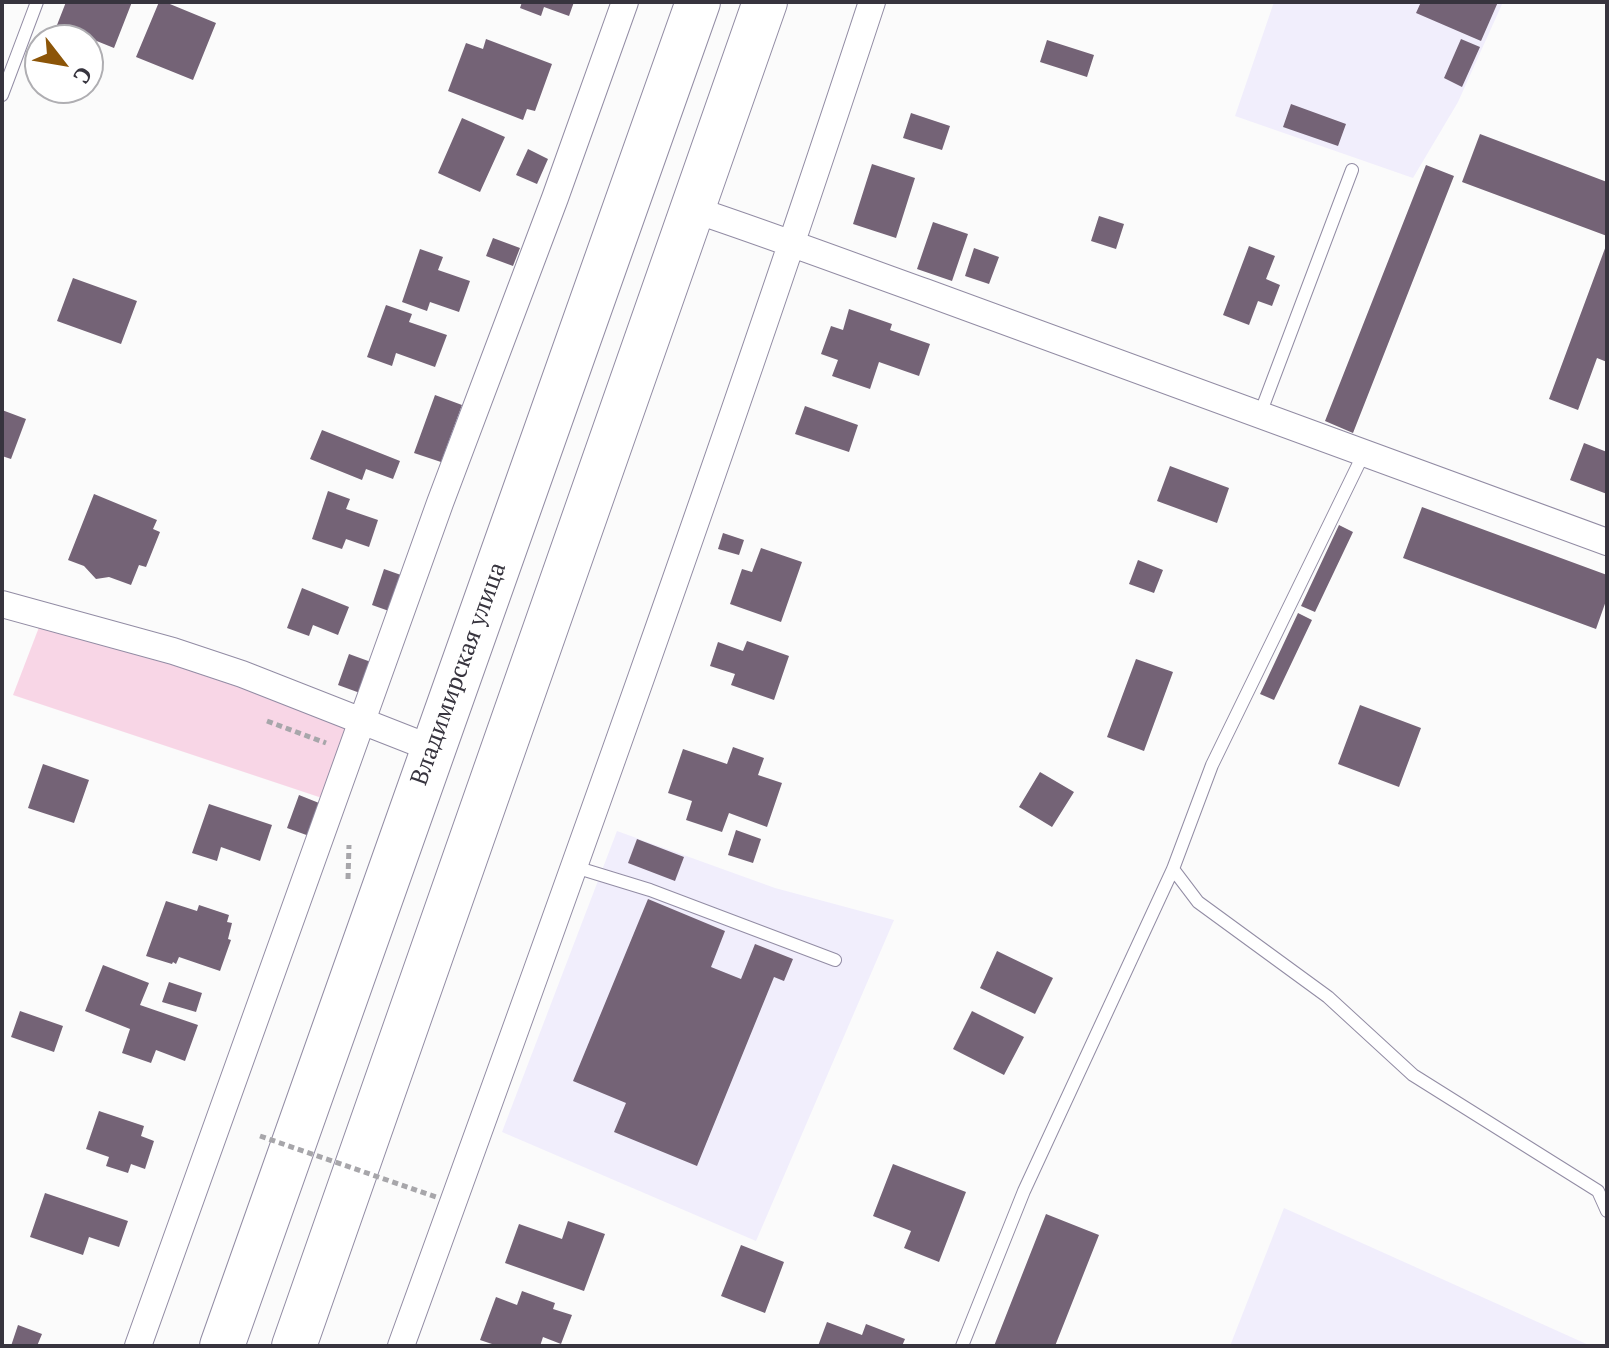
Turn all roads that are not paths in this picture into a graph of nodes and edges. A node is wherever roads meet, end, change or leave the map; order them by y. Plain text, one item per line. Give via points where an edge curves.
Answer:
1 (37, 2) edge
2 (625, 2) edge
3 (698, 2) edge
4 (765, 2) edge
5 (872, 2) edge
6 (2, 95) edge
7 (1352, 170) dead end
8 (692, 209) junction
9 (793, 243) junction
10 (1260, 414) junction
11 (1364, 453) junction
12 (1607, 542) edge
13 (2, 604) edge
14 (362, 721) junction
15 (433, 749) junction
16 (575, 867) junction
17 (1173, 869) junction
18 (835, 960) dead end
19 (1607, 1211) edge
20 (138, 1346) edge
21 (222, 1346) edge
22 (294, 1346) edge
23 (401, 1346) edge
24 (962, 1346) edge

1 - 6 lane
2 - 14 street
3 - 15 highway, Владимирская улица
4 - 8 highway
5 - 9 street
7 - 10 lane
8 - 9 street
8 - 22 highway
9 - 10 street
9 - 16 street
10 - 11 street
11 - 12 street
11 - 17 lane via 1212,765
13 - 14 street via 173,651
14 - 15 street
14 - 20 street
15 - 21 highway, Владимирская улица
16 - 18 lane
16 - 23 street
17 - 19 lane via 1198,902 1328,997 1413,1075 1598,1191
17 - 24 lane via 1024,1191

